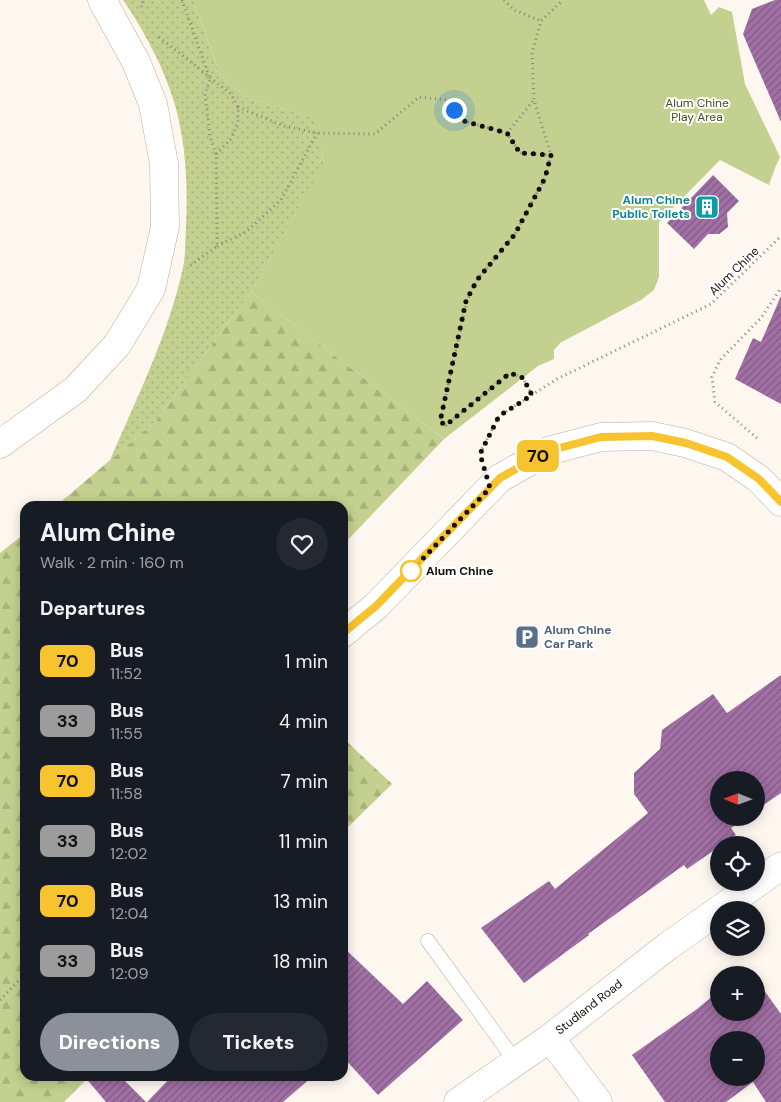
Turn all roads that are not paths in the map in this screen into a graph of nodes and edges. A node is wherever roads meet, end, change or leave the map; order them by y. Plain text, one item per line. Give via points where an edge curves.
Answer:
1 (102, 0) edge
2 (0, 444) edge
3 (781, 502) edge
4 (348, 629) edge
5 (781, 866) edge
6 (732, 901) edge
7 (710, 916) edge
8 (428, 941) dead end
9 (550, 1038) junction
10 (516, 1062) junction
11 (458, 1102) edge
12 (598, 1102) edge

1 - 2 street via 136,62 153,104 164,164 165,226 151,289 117,345 75,390
3 - 4 street via 759,479 727,457 686,443 652,436 601,437 548,451 500,478 376,606
5 - 6 street, Studland Road
7 - 9 street, Studland Road
8 - 10 lane
9 - 10 street, Studland Road
9 - 12 street
10 - 11 street, Studland Road

